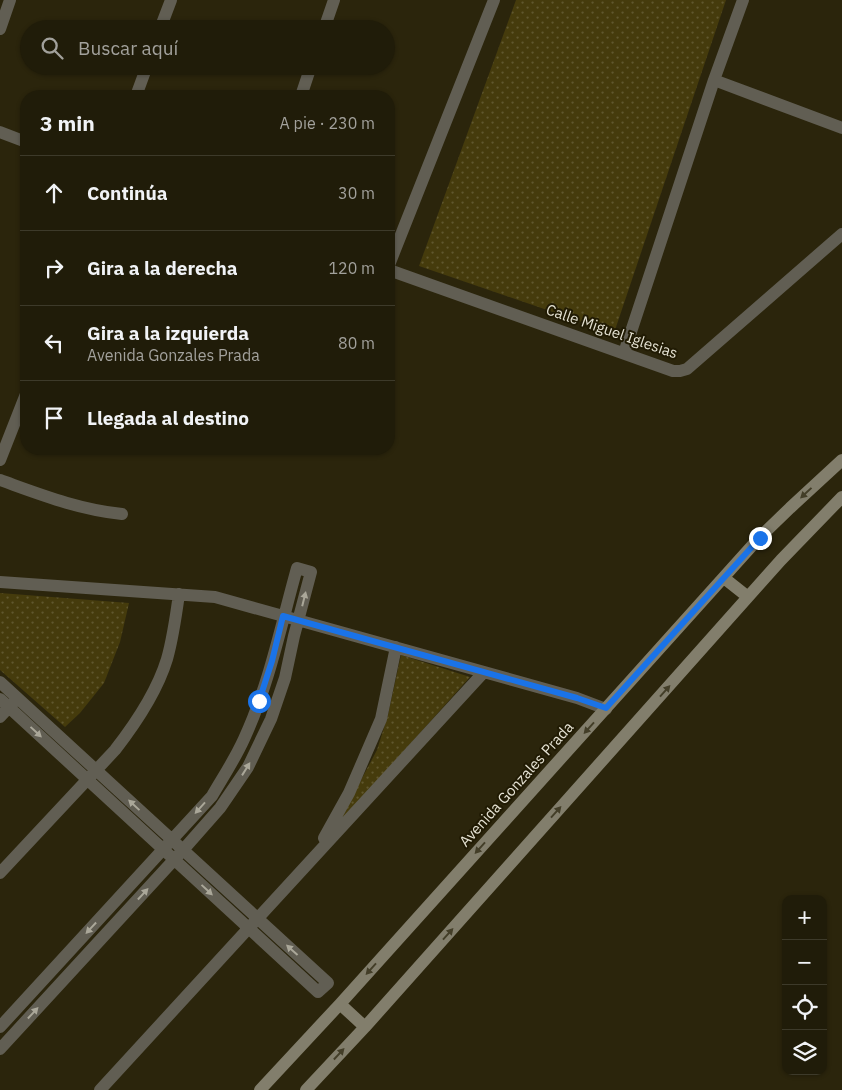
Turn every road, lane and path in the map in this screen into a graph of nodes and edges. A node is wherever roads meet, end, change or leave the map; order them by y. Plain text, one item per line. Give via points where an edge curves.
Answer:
1 (10, 0) edge
2 (171, 0) edge
3 (334, 0) edge
4 (494, 0) edge
5 (743, 0) edge
6 (163, 20) edge
7 (327, 20) edge
8 (0, 29) edge
9 (144, 75) edge
10 (308, 75) edge
11 (714, 80) junction
12 (138, 90) edge
13 (303, 90) edge
14 (842, 128) edge
15 (0, 132) edge
16 (20, 140) edge
17 (842, 234) edge
18 (395, 251) edge
19 (395, 272) edge
20 (624, 353) junction
21 (20, 409) edge
22 (0, 460) edge
23 (842, 460) edge
24 (0, 480) edge
25 (842, 497) edge
26 (122, 514) dead end
27 (724, 578) junction
28 (0, 582) edge
29 (179, 594) junction
30 (748, 598) junction
31 (283, 616) junction
32 (299, 620) junction
33 (396, 647) junction
34 (484, 672) junction
35 (0, 682) edge
36 (6, 705) edge
37 (606, 708) junction
38 (91, 775) junction
39 (167, 844) junction
40 (183, 850) junction
41 (312, 858) junction
42 (174, 860) junction
43 (0, 873) edge
44 (258, 918) junction
45 (248, 928) junction
46 (340, 1004) junction
47 (365, 1026) junction
48 (0, 1027) edge
49 (0, 1049) edge
50 (100, 1090) edge
51 (260, 1090) edge
52 (306, 1090) edge

1 - 8 street
2 - 6 street
3 - 7 street
4 - 18 street
5 - 11 street
9 - 12 street
10 - 13 street
11 - 14 street
11 - 20 street
15 - 16 street
17 - 20 street, Calle Miguel Iglesias via 686,369 674,371
19 - 20 street, Calle Miguel Iglesias
21 - 22 street
23 -> 27 street, Avenida Gonzales Prada via 790,508
24 - 26 street via 68,504
25 - 30 street
27 - 30 street
27 - 37 street, Avenida Gonzales Prada
28 - 29 street
29 - 31 street via 216,597
29 - 38 street via 167,659 158,683 131,730
47 -> 30 street
31 - 32 street
32 -> 31 street via 311,572 297,568
31 -> 39 street via 272,661 244,739 212,796
32 - 33 street
40 -> 32 street via 220,808 248,767 271,719
33 - 34 street
33 - 41 street via 380,719 349,793
34 - 37 street
34 - 41 street
35 - 36 street
36 - 38 street
37 -> 46 street, Avenida Gonzales Prada
38 - 39 street
38 - 43 street
39 - 40 street
39 - 42 street
39 -> 48 street
40 - 42 street
40 - 44 street
41 - 44 street
42 -> 45 street
49 -> 42 street
44 - 45 street
45 -> 44 street via 318,992 328,983
45 - 50 street
46 - 47 street
46 - 51 street, Avenida Gonzales Prada
52 -> 47 street

